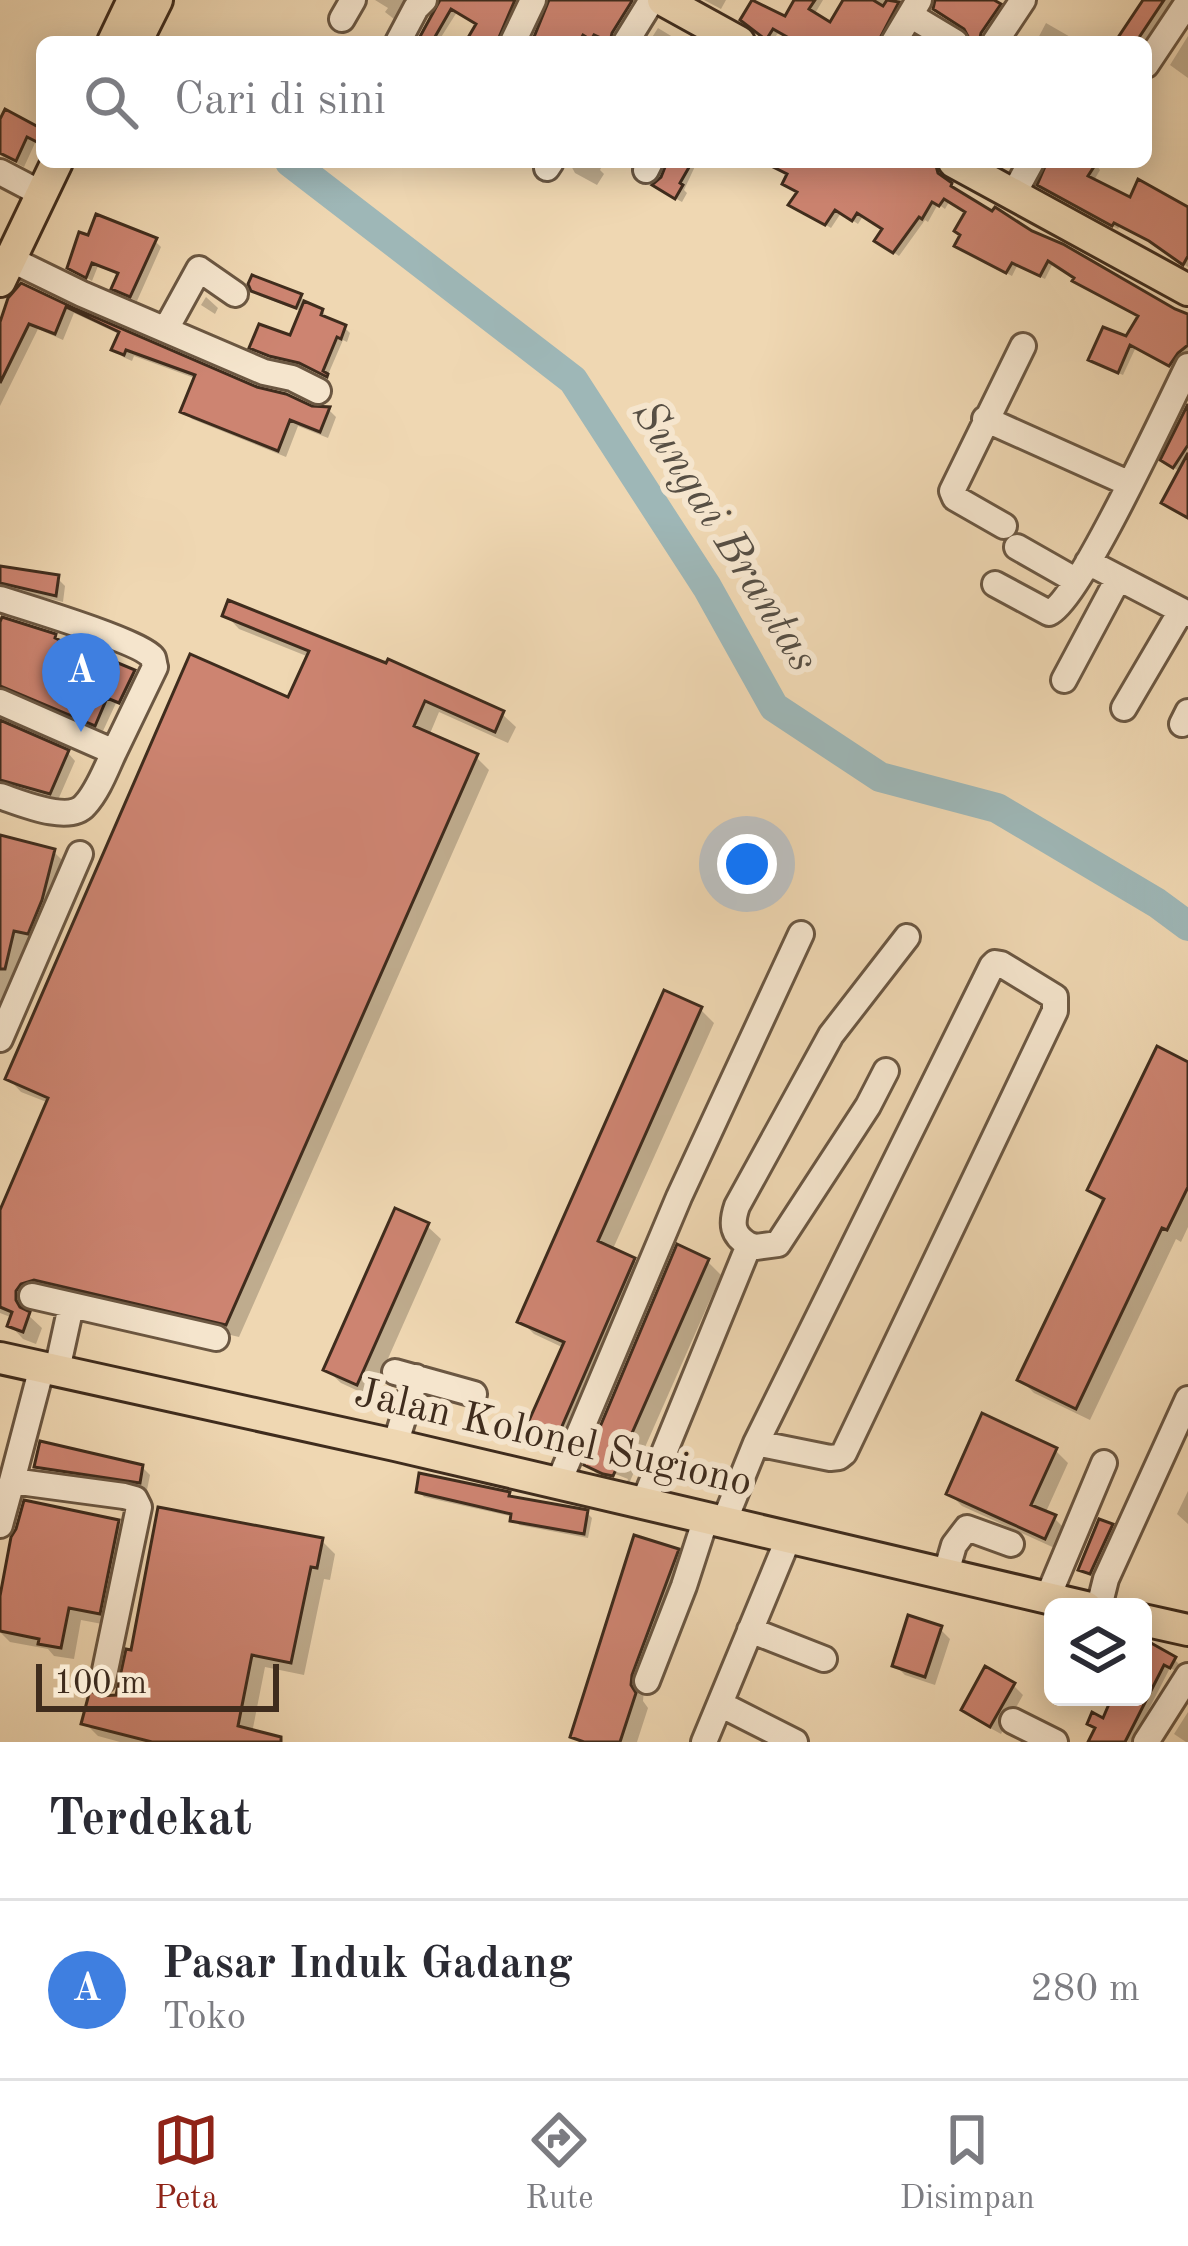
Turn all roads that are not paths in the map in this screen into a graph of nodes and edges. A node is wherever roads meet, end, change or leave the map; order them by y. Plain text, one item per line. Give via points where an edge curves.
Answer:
1 (133, 0) edge
2 (157, 0) edge
3 (533, 0) edge
4 (1023, 0) edge
5 (420, 1) edge
6 (666, 1) edge
7 (1188, 2) edge
8 (914, 8) edge
9 (1180, 32) edge
10 (116, 36) edge
11 (139, 36) edge
12 (401, 36) edge
13 (516, 36) edge
14 (632, 36) edge
15 (722, 36) edge
16 (898, 36) edge
17 (948, 36) edge
18 (999, 36) edge
19 (1152, 59) edge
20 (965, 168) edge
21 (1028, 168) edge
22 (59, 175) edge
23 (2, 178) edge
24 (1012, 195) junction
25 (8, 266) edge
26 (1188, 290) edge
27 (235, 294) dead end
28 (166, 329) junction
29 (1024, 346) dead end
30 (1188, 366) edge
31 (318, 391) dead end
32 (985, 418) junction
33 (1130, 484) junction
34 (1082, 571) junction
35 (1118, 579) junction
36 (995, 584) dead end
37 (0, 599) edge
38 (1185, 613) edge
39 (1064, 680) dead end
40 (0, 702) edge
41 (1124, 708) dead end
42 (114, 752) junction
43 (0, 796) edge
44 (80, 854) dead end
45 (801, 934) dead end
46 (907, 937) dead end
47 (0, 1039) edge
48 (886, 1071) dead end
49 (749, 1245) junction
50 (32, 1296) dead end
51 (70, 1306) junction
52 (217, 1338) dead end
53 (0, 1358) edge
54 (50, 1368) junction
55 (474, 1394) dead end
56 (1188, 1400) edge
57 (761, 1444) junction
58 (395, 1445) junction
59 (1104, 1463) dead end
60 (12, 1481) junction
61 (558, 1484) junction
62 (643, 1504) junction
63 (722, 1522) junction
64 (0, 1525) edge
65 (790, 1537) junction
66 (1012, 1544) dead end
67 (945, 1576) junction
68 (1047, 1598) joint
69 (1102, 1598) edge
70 (1152, 1622) edge
71 (750, 1630) junction
72 (1188, 1630) edge
73 (824, 1659) dead end
74 (1188, 1676) edge
75 (103, 1680) dead end
76 (647, 1681) dead end
77 (720, 1704) junction
78 (1013, 1720) dead end
79 (1158, 1738) edge
80 (704, 1742) edge
81 (795, 1742) edge
82 (1054, 1742) edge

1 - 10 main road
2 - 11 main road
3 - 13 street
4 - 18 street
5 - 12 street
6 - 14 street
6 - 15 main road
7 - 9 street
8 - 16 street
8 - 17 street
9 - 19 street
20 - 24 main road
21 - 24 street
22 - 23 street
22 - 25 main road via 48,221
24 - 26 main road
25 - 28 street
27 - 28 street via 199,269
28 - 31 street
29 - 32 street
30 - 33 street
32 - 33 street
32 - 34 street via 952,493 1011,537
33 - 34 street
34 - 35 street
34 - 36 street via 1049,614
35 - 38 street
35 - 39 street
37 - 42 street via 154,660
38 - 41 street
40 - 42 street
42 - 43 street via 86,804 71,814
44 - 47 street
45 - 61 street
46 - 49 street via 831,1034 736,1206 734,1230
48 - 49 street via 778,1244
49 - 62 street
50 - 51 street
51 - 52 street
51 - 54 street
53 - 54 main road, Jalan Kolonel Sugiono
54 - 58 main road, Jalan Kolonel Sugiono
54 - 60 street
55 - 58 street via 405,1374
56 - 69 street
57 - 57 street via 992,967 1001,964 1055,998 1054,1011 844,1453 830,1458
57 - 63 street
58 - 61 main road, Jalan Kolonel Sugiono
59 - 68 street
60 - 64 street
60 - 75 street via 135,1498
61 - 62 main road, Jalan Kolonel Sugiono
62 - 63 main road, Jalan Kolonel Sugiono
63 - 65 main road, Jalan Kolonel Sugiono
63 - 76 street via 685,1586
65 - 67 main road, Jalan Kolonel Sugiono
65 - 71 street
66 - 67 street via 967,1528
67 - 68 main road, Jalan Kolonel Sugiono
70 - 72 main road
71 - 73 street
71 - 77 street
74 - 79 street
77 - 80 street
77 - 81 street
78 - 82 street

